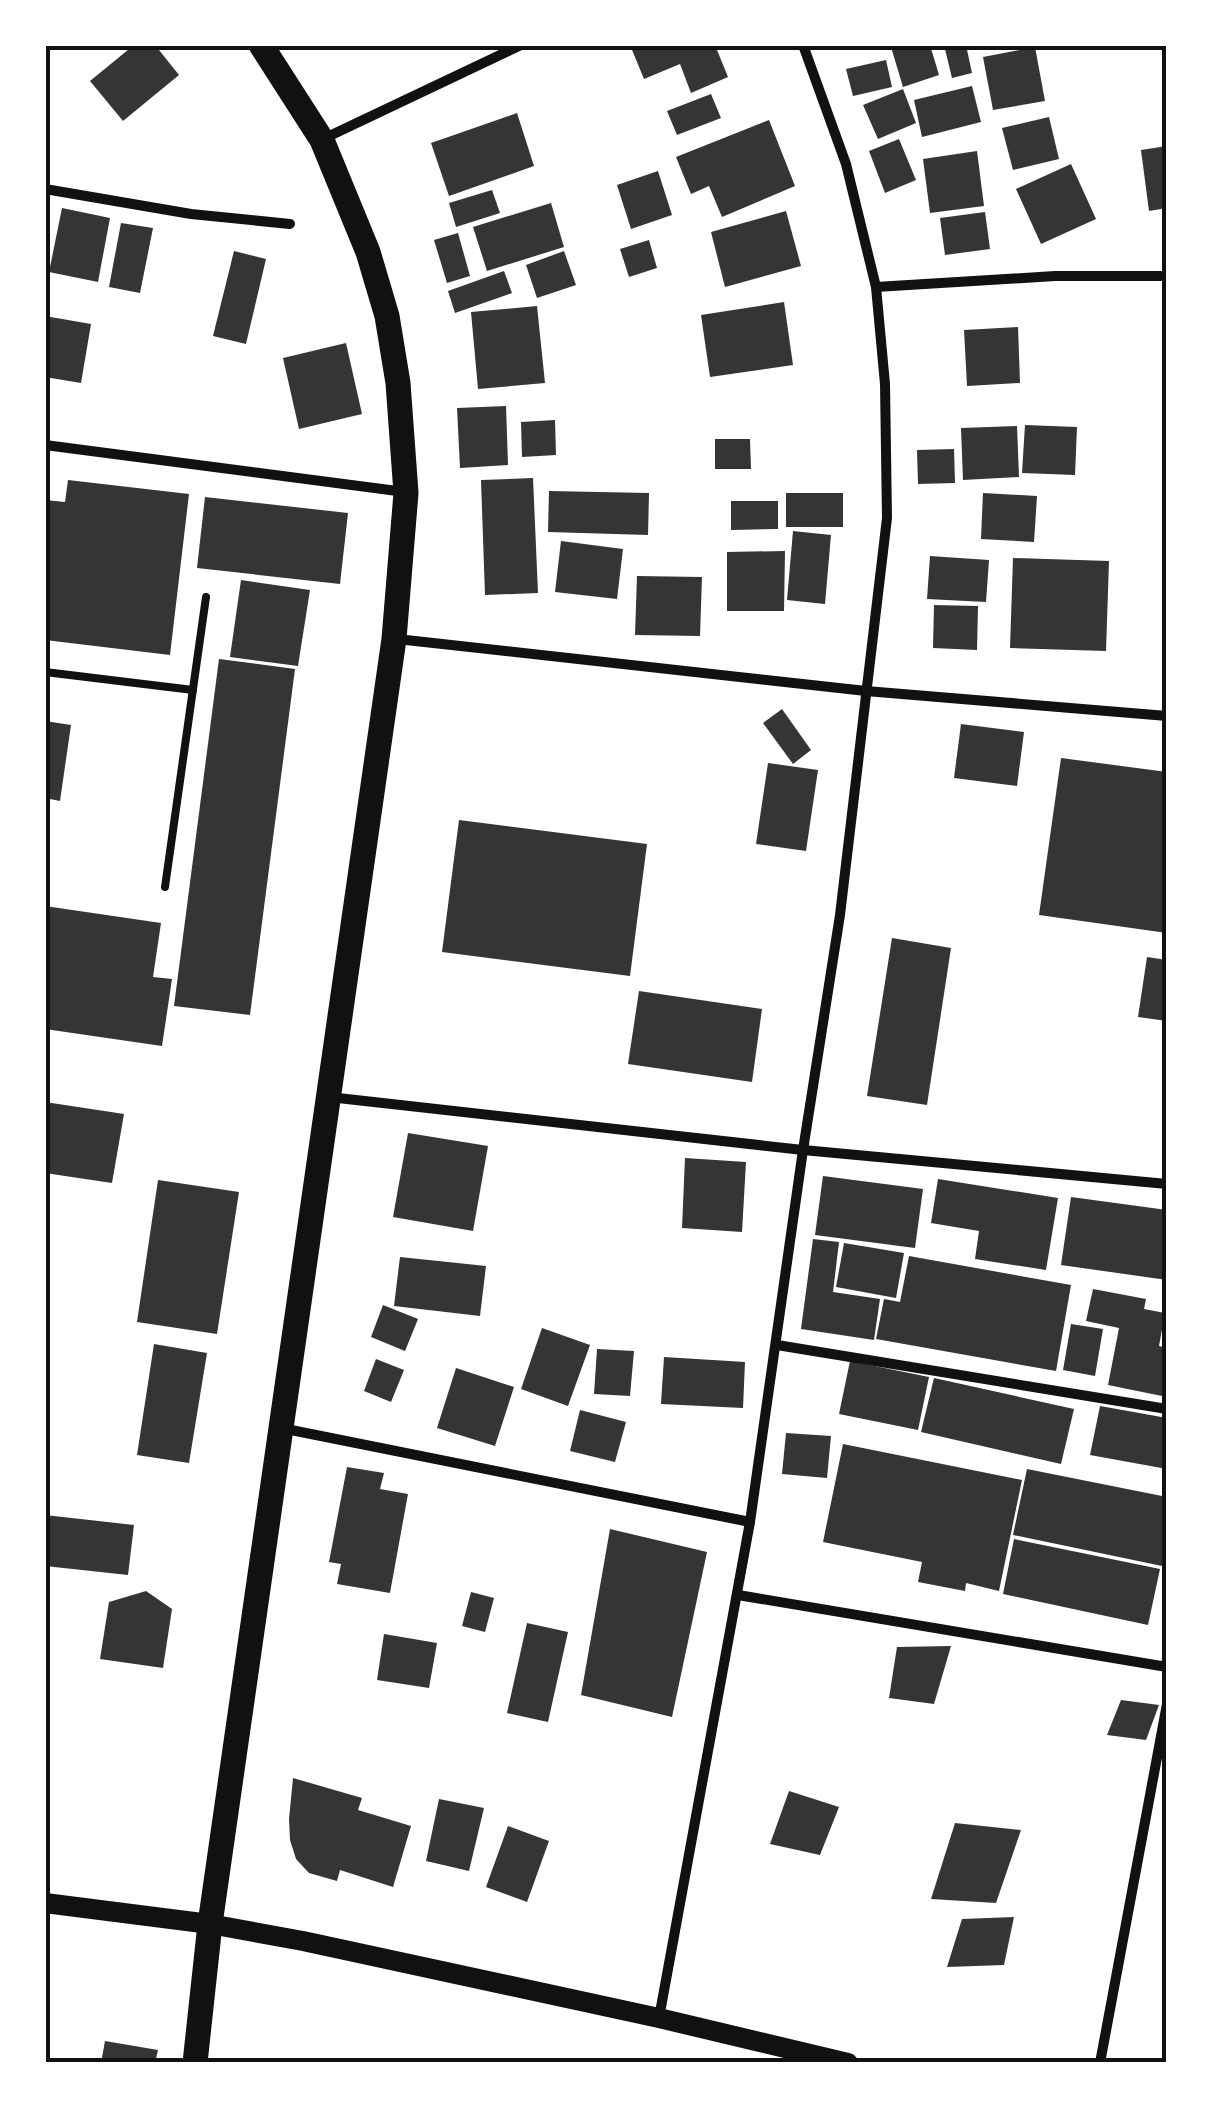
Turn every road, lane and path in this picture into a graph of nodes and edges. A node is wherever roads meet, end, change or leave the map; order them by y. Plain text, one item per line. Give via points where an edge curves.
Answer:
1 (261, 45) edge
2 (521, 45) edge
3 (802, 45) edge
4 (322, 140) junction
5 (45, 188) edge
6 (290, 224) dead end
7 (1167, 276) edge
8 (876, 286) junction
9 (45, 446) edge
10 (406, 492) junction
11 (206, 597) dead end
12 (394, 639) junction
13 (45, 672) edge
14 (193, 690) junction
15 (866, 691) junction
16 (1167, 716) edge
17 (164, 887) dead end
18 (329, 1097) junction
19 (802, 1150) junction
20 (1167, 1184) edge
21 (777, 1344) junction
22 (1167, 1409) edge
23 (280, 1428) junction
24 (750, 1522) junction
25 (738, 1595) junction
26 (1167, 1666) edge
27 (1167, 1704) edge
28 (45, 1903) edge
29 (210, 1924) junction
30 (659, 2018) junction
31 (195, 2063) edge
32 (848, 2063) edge
33 (1100, 2063) edge

1 - 4 main road
2 - 4 street
3 - 8 street via 846,164
4 - 10 main road via 387,316
5 - 6 street
7 - 8 street
8 - 15 street via 887,518
9 - 10 street
10 - 12 main road
11 - 14 lane
12 - 15 street
12 - 18 main road
13 - 14 lane
14 - 17 lane
15 - 16 street
15 - 19 street via 840,915
18 - 19 street
18 - 23 main road
19 - 20 street
19 - 21 street
21 - 22 street
21 - 24 street
23 - 24 street
23 - 29 main road
24 - 25 street
25 - 26 street
25 - 30 street
27 - 33 street
28 - 29 main road
29 - 30 main road
29 - 31 main road
30 - 32 main road

